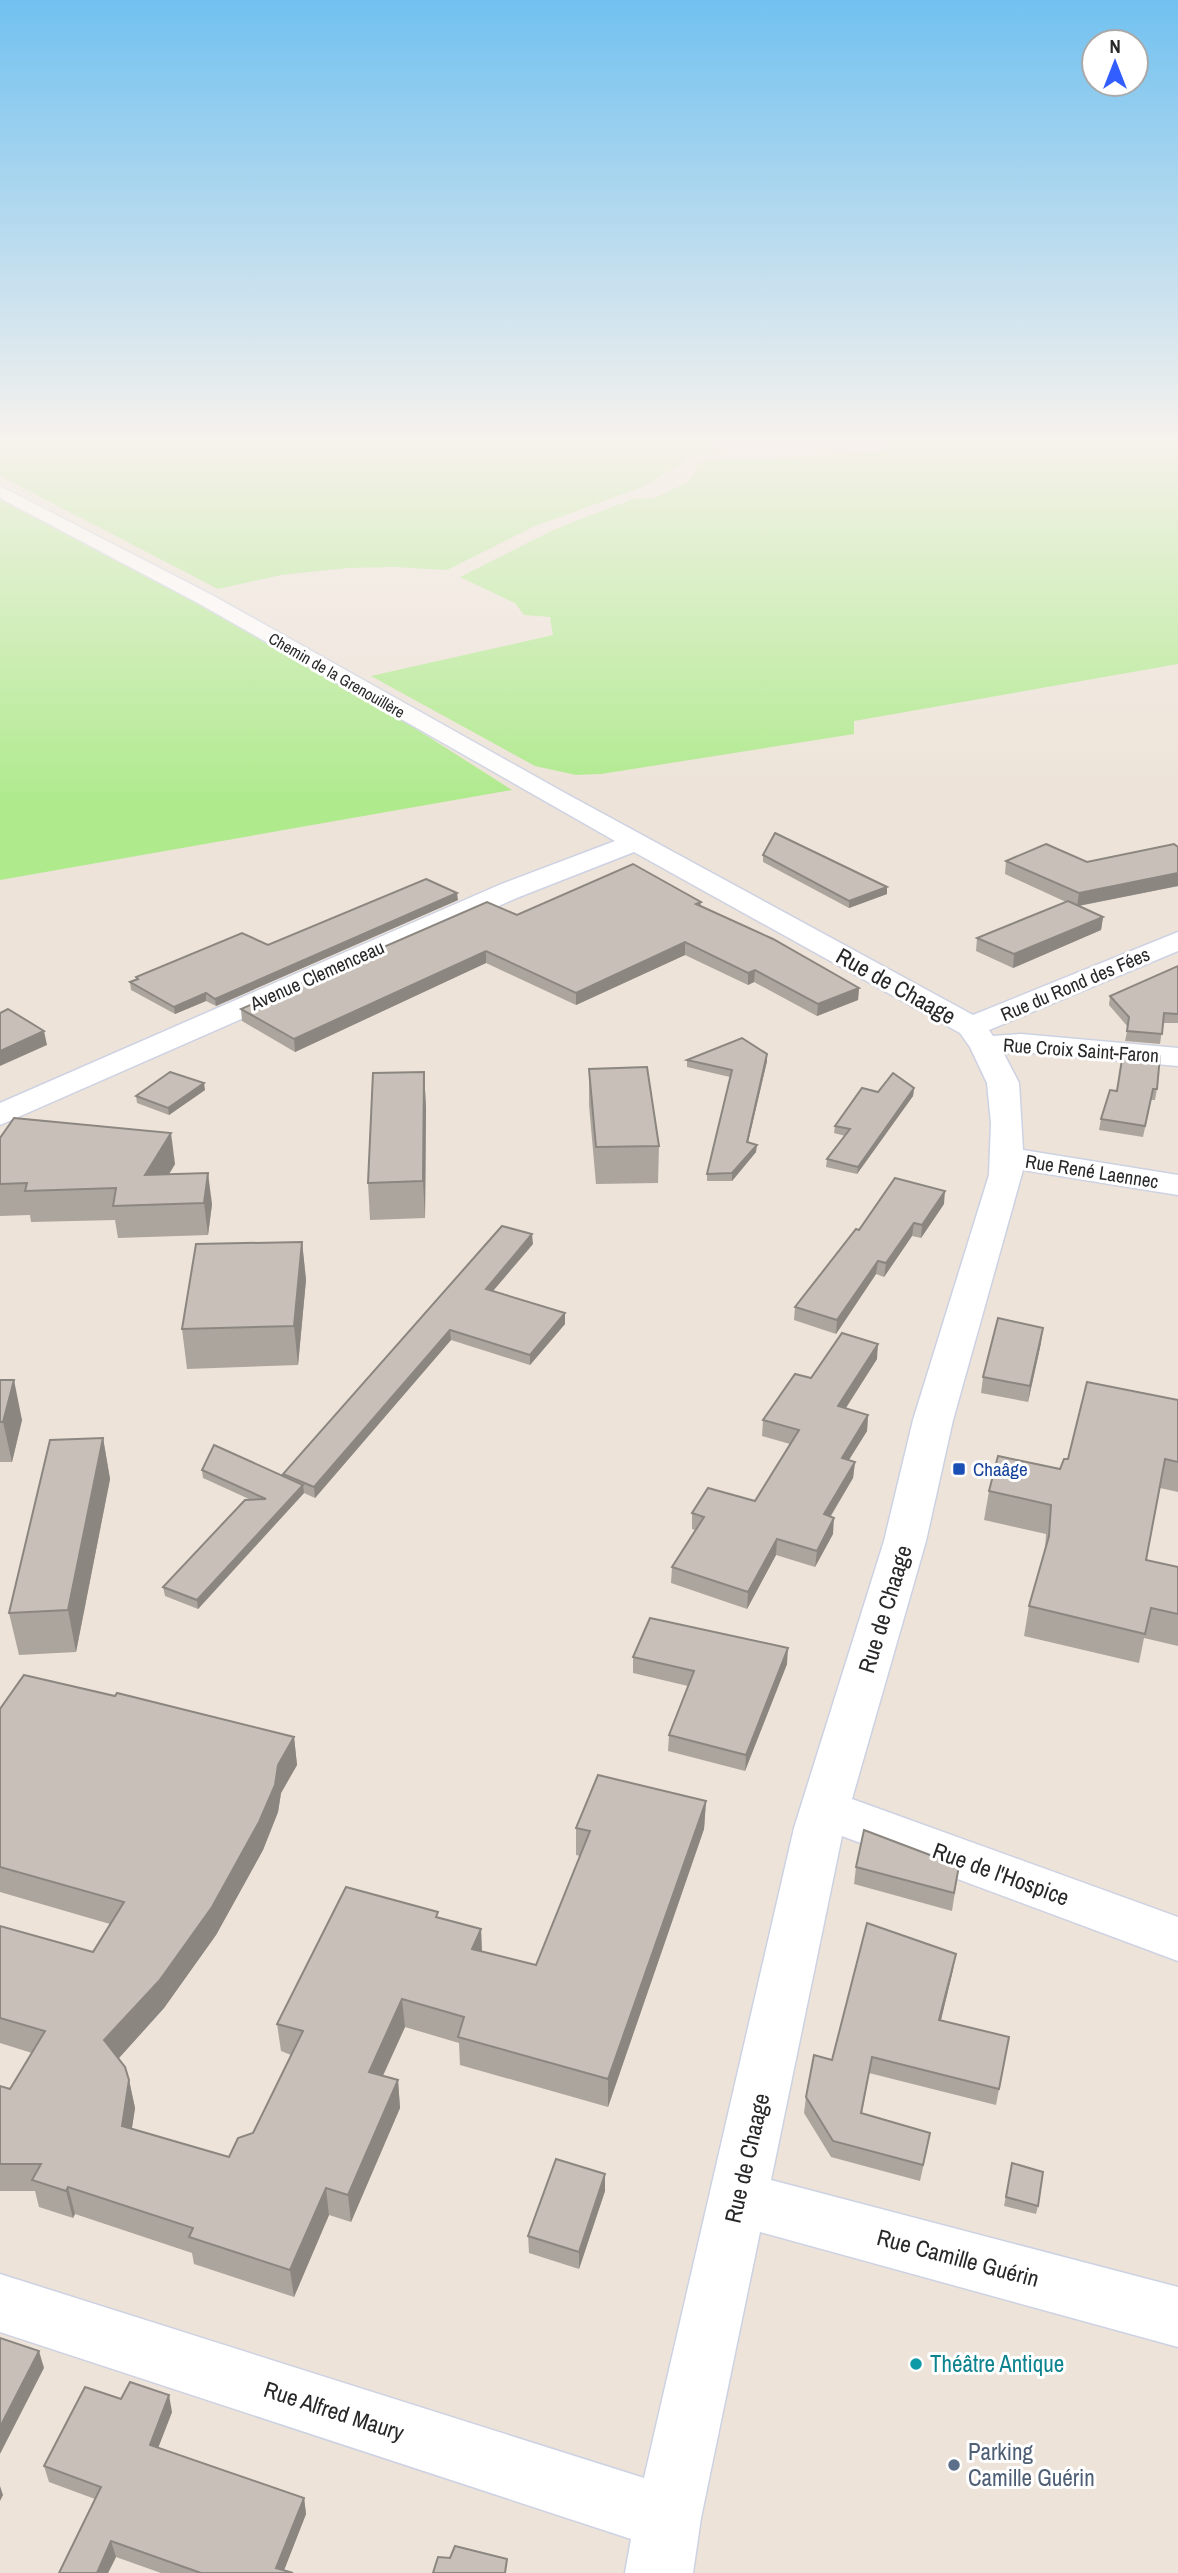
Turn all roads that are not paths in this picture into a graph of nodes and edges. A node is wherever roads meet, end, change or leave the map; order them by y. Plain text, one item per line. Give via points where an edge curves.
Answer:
1 (131, 560) edge
2 (636, 842) junction
3 (1178, 941) edge
4 (978, 1036) junction
5 (1178, 1056) edge
6 (0, 1115) edge
7 (1007, 1157) junction
8 (1178, 1185) edge
9 (824, 1809) junction
10 (1178, 1939) edge
11 (738, 2199) junction
12 (0, 2303) edge
13 (1178, 2317) edge
14 (664, 2546) edge

1 - 2 street, Chemin de la Grenouillère
2 - 4 street, Rue de Chaage
2 - 6 street, Avenue Clemenceau via 509,891
3 - 4 street, Rue du Rond des Fées
4 - 5 street, Rue Croix Saint-Faron
4 - 7 street, Rue de Chaage via 1003,1083
7 - 8 street, Rue René Laennec
7 - 9 street, Rue de Chaage via 1006,1175 933,1420 905,1541
9 - 10 street, Rue de l'Hospice
9 - 11 street, Rue de Chaage
11 - 13 street, Rue Camille Guérin
11 - 14 street, Rue de Chaage
12 - 14 street, Rue Alfred Maury

